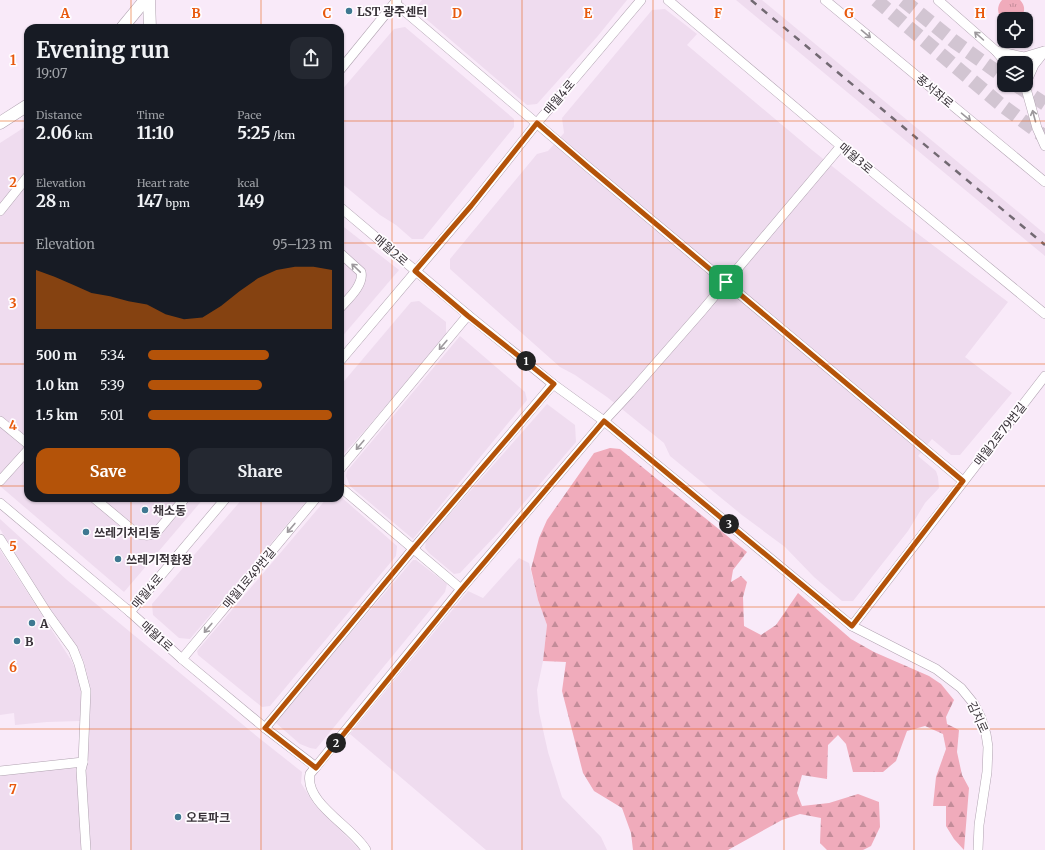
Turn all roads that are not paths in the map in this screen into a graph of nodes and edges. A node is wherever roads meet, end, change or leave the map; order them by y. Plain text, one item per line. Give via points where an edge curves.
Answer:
1 (145, 0) edge
2 (149, 0) edge
3 (641, 0) edge
4 (668, 0) edge
5 (825, 0) edge
6 (938, 0) edge
7 (396, 1) edge
8 (126, 24) edge
9 (150, 24) edge
10 (996, 51) junction
11 (1044, 51) edge
12 (1000, 56) edge
13 (344, 65) edge
14 (1033, 67) edge
15 (1028, 92) edge
16 (24, 108) edge
17 (0, 123) edge
18 (537, 123) junction
19 (841, 146) junction
20 (1045, 146) edge
21 (24, 181) edge
22 (1045, 182) edge
23 (344, 210) edge
24 (0, 211) edge
25 (344, 257) edge
26 (415, 271) junction
27 (726, 282) junction
28 (344, 303) edge
29 (1045, 314) edge
30 (468, 316) junction
31 (344, 356) edge
32 (1045, 376) edge
33 (554, 384) junction
34 (0, 421) edge
35 (604, 421) junction
36 (24, 441) edge
37 (24, 454) edge
38 (344, 464) edge
39 (0, 481) edge
40 (963, 481) junction
41 (344, 490) edge
42 (99, 502) edge
43 (182, 502) edge
44 (223, 502) edge
45 (313, 502) edge
46 (0, 503) edge
47 (0, 539) edge
48 (413, 549) junction
49 (461, 590) junction
50 (130, 612) junction
51 (852, 626) junction
52 (182, 659) junction
53 (265, 728) junction
54 (83, 762) junction
55 (316, 768) junction
56 (0, 771) edge
57 (86, 850) edge
58 (366, 850) edge
59 (978, 850) edge

1 - 8 main road
2 - 9 main road
3 - 18 street, 매월4로
4 - 19 street, 매월3로
5 -> 22 street, 풍서좌로
10 -> 6 street
7 - 13 street
7 - 18 street
10 - 11 street via 1024,57
10 - 12 street
11 - 14 street
20 -> 15 street via 1037,128
16 - 17 main road
18 - 26 street, 매월4로
18 - 27 street
19 - 27 street
19 - 29 street, 매월3로
21 - 24 street
23 - 26 street, 매월2로
28 -> 25 street via 359,284 362,275
26 - 30 street, 매월2로
26 - 31 street, 매월4로
27 - 35 street
27 - 40 street
30 - 33 street, 매월2로
30 -> 38 street
32 - 40 street, 매월2로79번길
33 - 35 street, 매월2로
33 - 48 street
34 - 36 street
35 - 49 street
35 - 51 street, 매월2로
37 - 39 street
40 - 51 street, 매월2로79번길
41 - 48 street
42 - 43 street via 136,532 148,536 155,534
44 - 50 street, 매월4로
45 -> 52 street, 매월1로49번길
46 - 50 street, 매월1로
47 - 54 street via 73,649 79,664 86,690
48 - 49 street
48 - 53 street
49 - 55 street
50 - 52 street, 매월1로
51 - 59 street, 김치로 via 936,669 962,688 974,704 981,718 988,748
52 - 53 street, 매월1로
53 - 55 street, 매월1로
54 - 56 street
54 - 57 street via 81,770
55 - 58 street via 309,779 318,801

